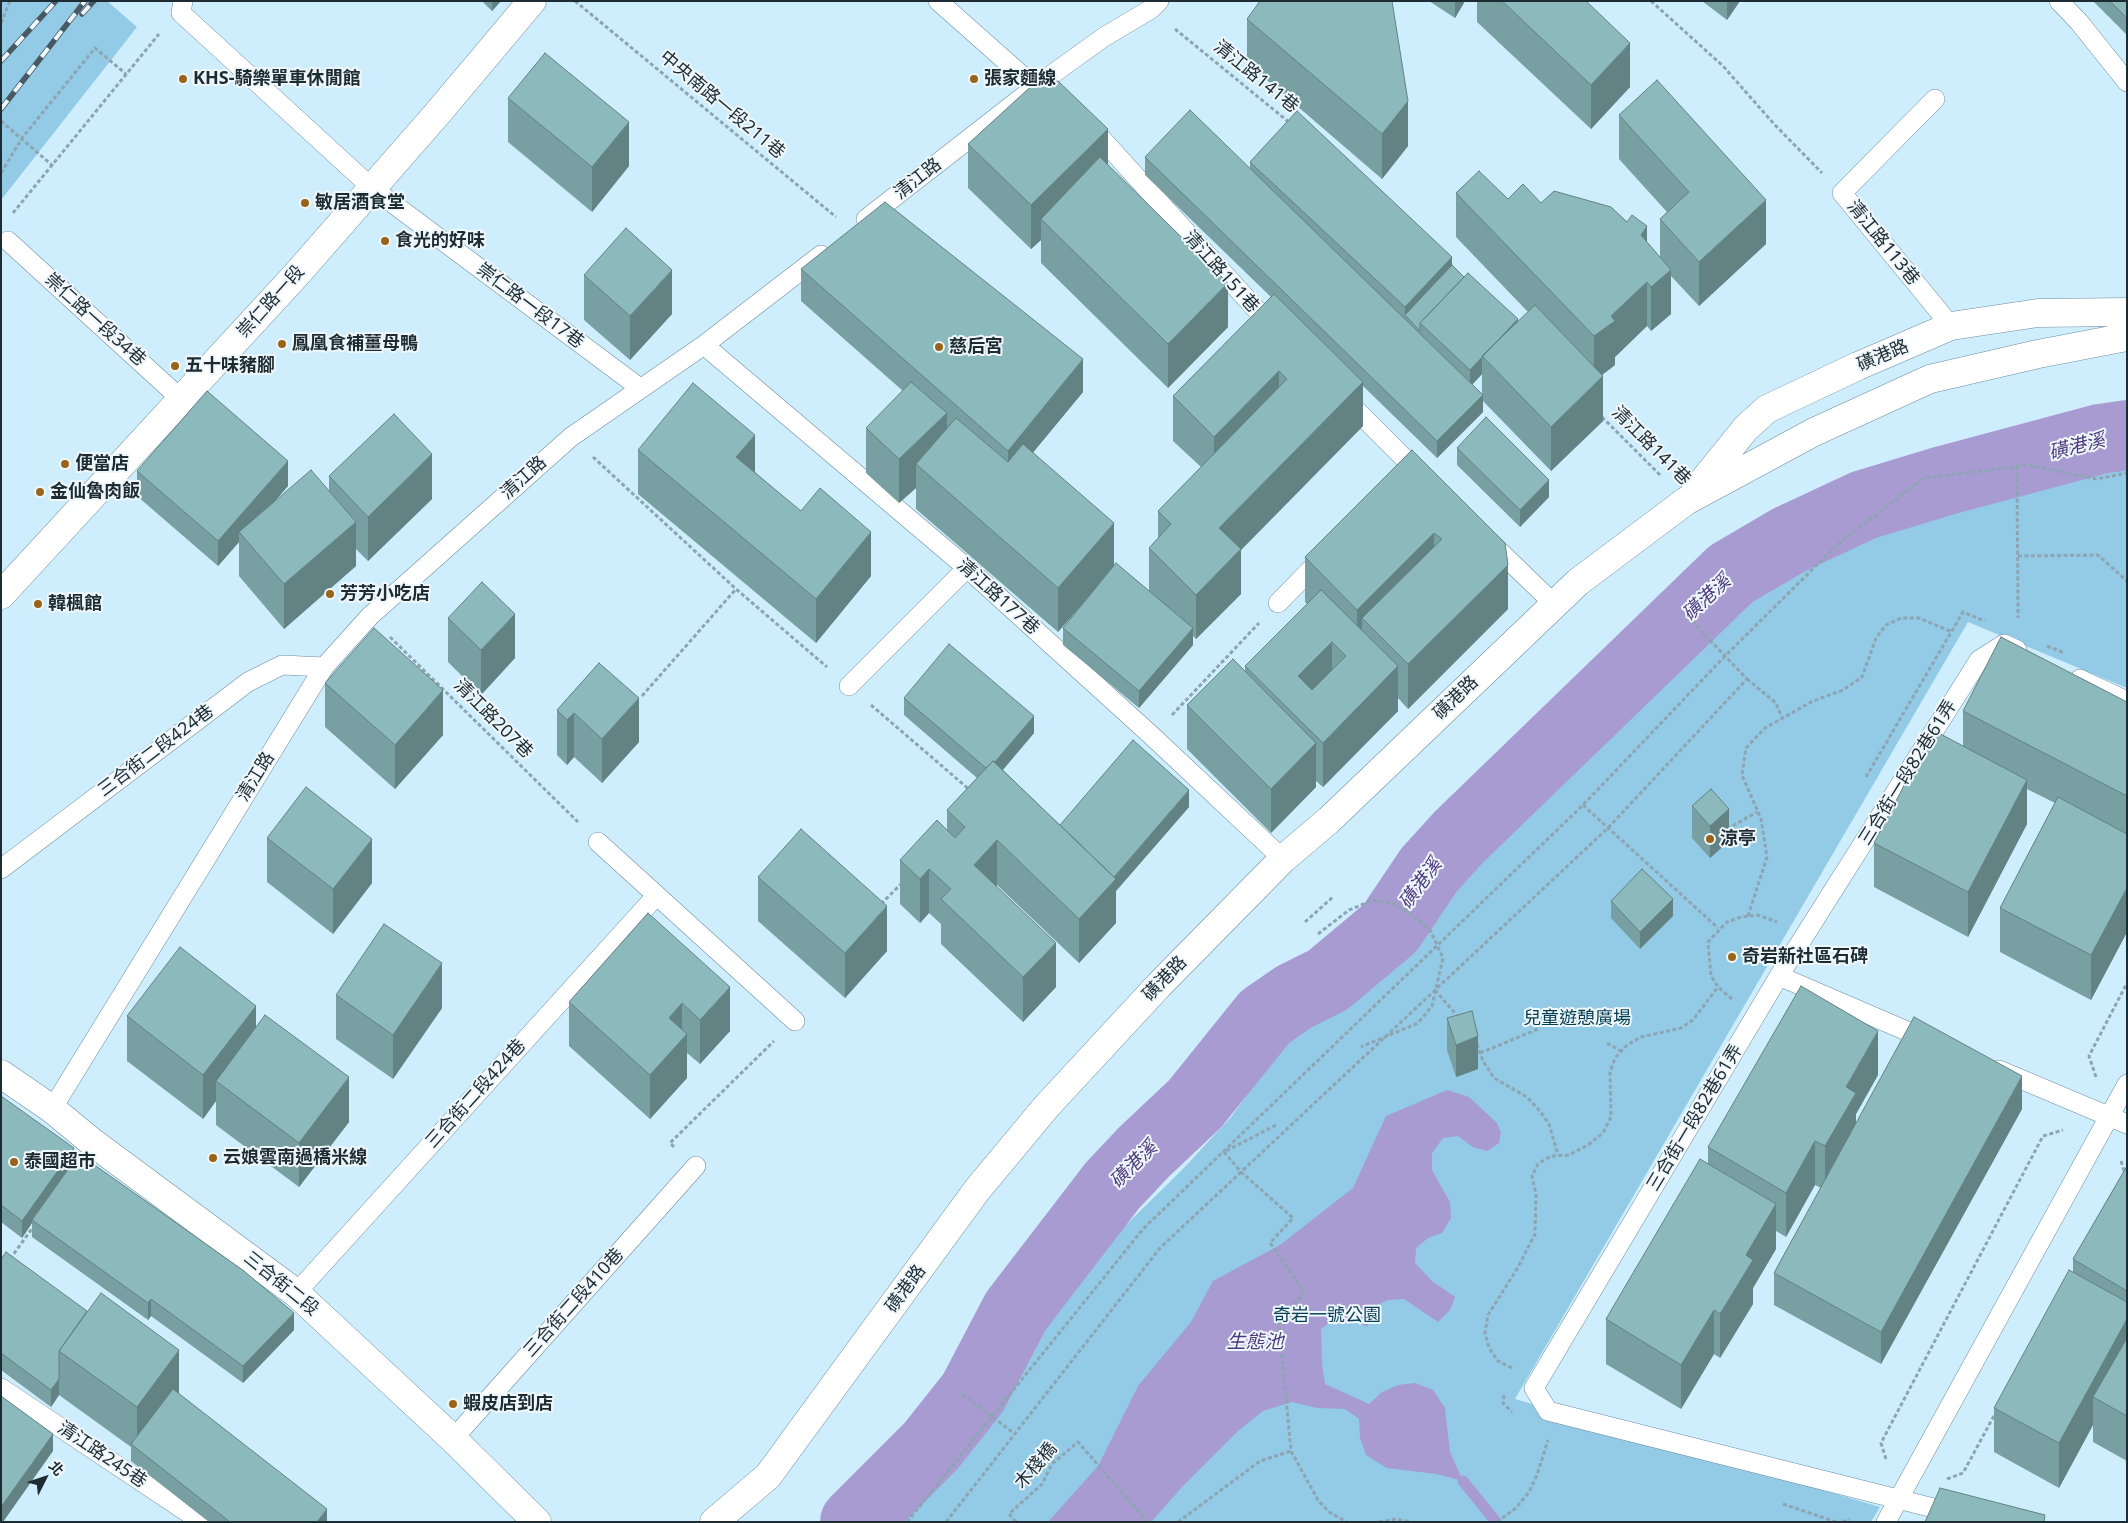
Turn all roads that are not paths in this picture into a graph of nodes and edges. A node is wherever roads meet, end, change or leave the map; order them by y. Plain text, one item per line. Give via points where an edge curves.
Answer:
1 (182, 1) edge
2 (532, 1) edge
3 (938, 1) edge
4 (2059, 1) edge
5 (1155, 5) edge
6 (1041, 82) junction
7 (2127, 82) edge
8 (1060, 92) edge
9 (1935, 99) dead end
10 (1079, 114) edge
11 (372, 188) junction
12 (852, 231) edge
13 (8, 241) dead end
14 (836, 243) edge
15 (2127, 312) edge
16 (1951, 326) junction
17 (2127, 337) edge
18 (1290, 344) edge
19 (704, 346) junction
20 (1331, 385) edge
21 (640, 388) junction
22 (181, 399) junction
23 (1412, 467) junction
24 (1399, 480) edge
25 (1434, 488) edge
26 (1686, 502) junction
27 (1476, 529) edge
28 (1339, 542) edge
29 (967, 568) junction
30 (1, 595) edge
31 (1278, 603) road end
32 (1554, 604) junction
33 (2030, 656) edge
34 (324, 667) junction
35 (2065, 672) edge
36 (849, 686) road end
37 (2127, 701) edge
38 (598, 842) road end
39 (1283, 859) junction
40 (1, 869) edge
41 (656, 896) junction
42 (1779, 976) junction
43 (794, 1021) road end
44 (1944, 1047) edge
45 (1980, 1062) edge
46 (1, 1074) edge
47 (2127, 1084) edge
48 (52, 1109) junction
49 (2108, 1118) junction
50 (2127, 1124) edge
51 (696, 1166) road end
52 (296, 1293) junction
53 (1, 1388) edge
54 (453, 1439) junction
55 (1900, 1499) junction
56 (202, 1522) edge
57 (537, 1522) edge
58 (714, 1522) edge
59 (1886, 1522) edge
60 (1990, 1522) edge

1 - 11 lane, 崇仁路一段17巷 via 181,13
2 - 11 street, 崇仁路一段
3 - 6 lane
4 - 7 lane
5 - 6 lane, 清江路
6 - 8 lane
6 - 12 lane, 清江路
9 - 16 lane, 清江路113巷 via 1842,193
10 - 18 lane, 清江路151巷
11 - 21 lane, 崇仁路一段17巷
11 - 22 street, 崇仁路一段
13 - 22 lane, 崇仁路一段34巷
14 - 19 lane, 清江路
15 - 16 street, 磺港路 via 2038,313
16 - 26 street, 磺港路 via 1767,409 1746,428
17 - 26 street, 磺港路 via 1930,379 1814,432
19 - 21 lane, 清江路
19 - 29 lane, 清江路177巷
20 - 23 lane
21 - 34 lane, 清江路 via 571,437 370,616
22 - 30 street, 崇仁路一段
23 - 24 lane
23 - 25 lane
26 - 32 street, 磺港路 via 1578,582
27 - 32 lane
28 - 31 lane
29 - 36 lane
29 - 39 lane, 清江路177巷
32 - 39 street, 磺港路 via 1329,820
33 - 42 lane, 三合街一段82巷61弄 via 2004,644 1979,660
34 - 40 lane, 三合街二段424巷 via 282,665 248,682
34 - 48 lane, 清江路
35 - 37 lane
38 - 41 lane
39 - 58 street, 磺港路 via 1159,985 1046,1107 977,1190 768,1476
41 - 43 lane
41 - 52 lane, 三合街二段424巷
42 - 44 lane
42 - 55 lane, 三合街一段82巷61弄 via 1534,1388 1548,1411
45 - 49 lane
46 - 48 street, 三合街二段
47 - 49 lane
48 - 52 street, 三合街二段
49 - 50 lane
49 - 55 lane
51 - 54 lane, 三合街二段410巷
52 - 54 street, 三合街二段
53 - 56 lane, 清江路245巷
54 - 57 street, 三合街二段
55 - 59 lane
55 - 60 lane

